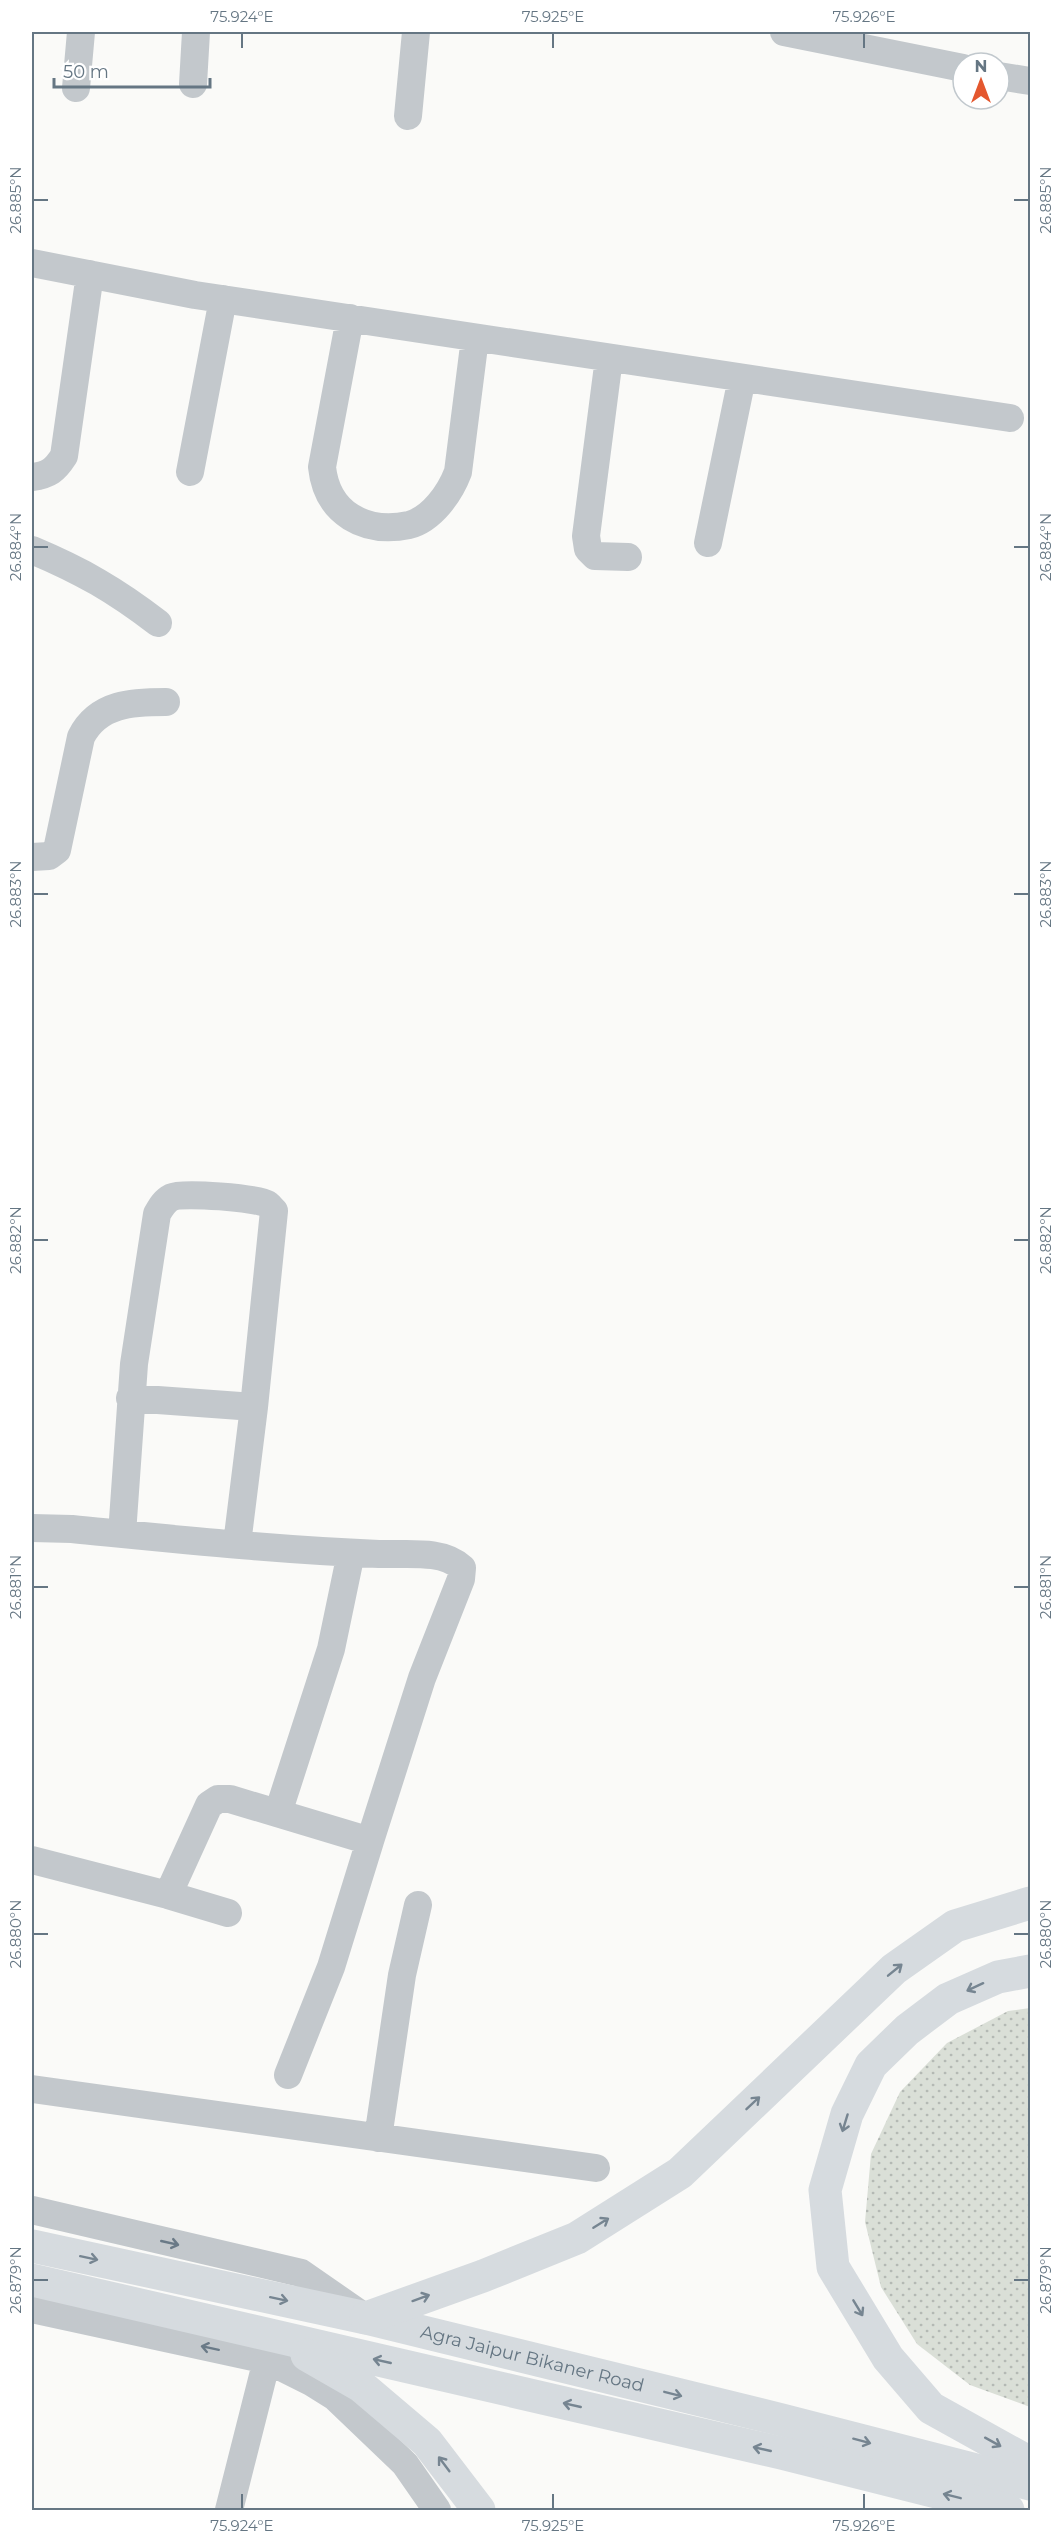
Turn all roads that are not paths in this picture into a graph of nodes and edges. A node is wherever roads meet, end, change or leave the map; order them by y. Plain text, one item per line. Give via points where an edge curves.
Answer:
1 (81, 32) edge
2 (196, 32) edge
3 (416, 32) edge
4 (784, 32) edge
5 (951, 66) edge
6 (1011, 78) edge
7 (1030, 81) edge
8 (193, 84) dead end
9 (75, 88) dead end
10 (408, 116) dead end
11 (32, 263) edge
12 (90, 274) junction
13 (223, 299) junction
14 (350, 318) junction
15 (475, 338) junction
16 (609, 358) junction
17 (742, 378) junction
18 (1010, 418) dead end
19 (190, 472) dead end
20 (32, 477) edge
21 (708, 543) dead end
22 (32, 550) edge
23 (628, 557) dead end
24 (158, 623) dead end
25 (166, 702) dead end
26 (32, 857) edge
27 (130, 1398) junction
28 (254, 1407) junction
29 (32, 1528) edge
30 (122, 1534) junction
31 (237, 1544) junction
32 (351, 1553) junction
33 (278, 1813) junction
34 (370, 1841) junction
35 (32, 1860) edge
36 (168, 1895) junction
37 (1030, 1903) edge
38 (418, 1905) dead end
39 (228, 1913) dead end
40 (1030, 1971) edge
41 (288, 2075) dead end
42 (32, 2089) edge
43 (378, 2138) junction
44 (596, 2168) dead end
45 (32, 2210) edge
46 (32, 2246) edge
47 (32, 2280) edge
48 (32, 2309) edge
49 (366, 2318) junction
50 (270, 2348) junction
51 (1030, 2463) edge
52 (1030, 2484) edge
53 (229, 2511) edge
54 (437, 2511) edge
55 (479, 2511) edge
56 (1008, 2511) edge

1 - 9 street
2 - 8 street
3 - 10 street
4 - 5 street
6 - 7 street
11 - 12 street
12 - 13 street
12 - 20 street via 64,456 56,470
13 - 14 street
13 - 19 street
14 - 15 street
14 - 15 street via 322,467 324,484 337,506 355,521 379,526 411,524 435,509 450,493 458,472
15 - 16 street
16 - 17 street
16 - 23 street via 586,536 588,549 595,556
17 - 18 street
17 - 21 street
22 - 24 street via 120,593
25 - 26 street via 121,704 87,724 57,850 49,856
27 - 28 street
27 - 28 street via 157,1214 173,1196 186,1194 255,1200 268,1204 274,1211
27 - 30 street
28 - 31 street
29 - 30 street
30 - 31 street
31 - 32 street
32 - 33 street via 331,1649
32 - 34 street via 439,1556 454,1560 462,1568
33 - 34 street
33 - 36 street via 218,1798 209,1806
34 - 41 street via 328,1976
35 - 36 street
36 - 39 street
49 -> 37 highway via 577,2238 680,2173 894,1970 955,1926
38 - 43 street via 402,1975
40 -> 51 highway via 998,1977 948,1999 907,2030 871,2065 848,2114 825,2190 833,2267 888,2358 931,2408
42 - 43 street
43 - 44 street
45 -> 49 street via 301,2273
46 -> 49 highway, Agra Jaipur Bikaner Road
47 - 50 highway, Agra Jaipur Bikaner Road
50 -> 48 street
49 -> 52 highway, Agra Jaipur Bikaner Road
50 - 53 street
50 - 54 street via 335,2397 405,2464
55 -> 50 highway via 428,2442 361,2385
56 -> 50 highway, Agra Jaipur Bikaner Road via 781,2453

